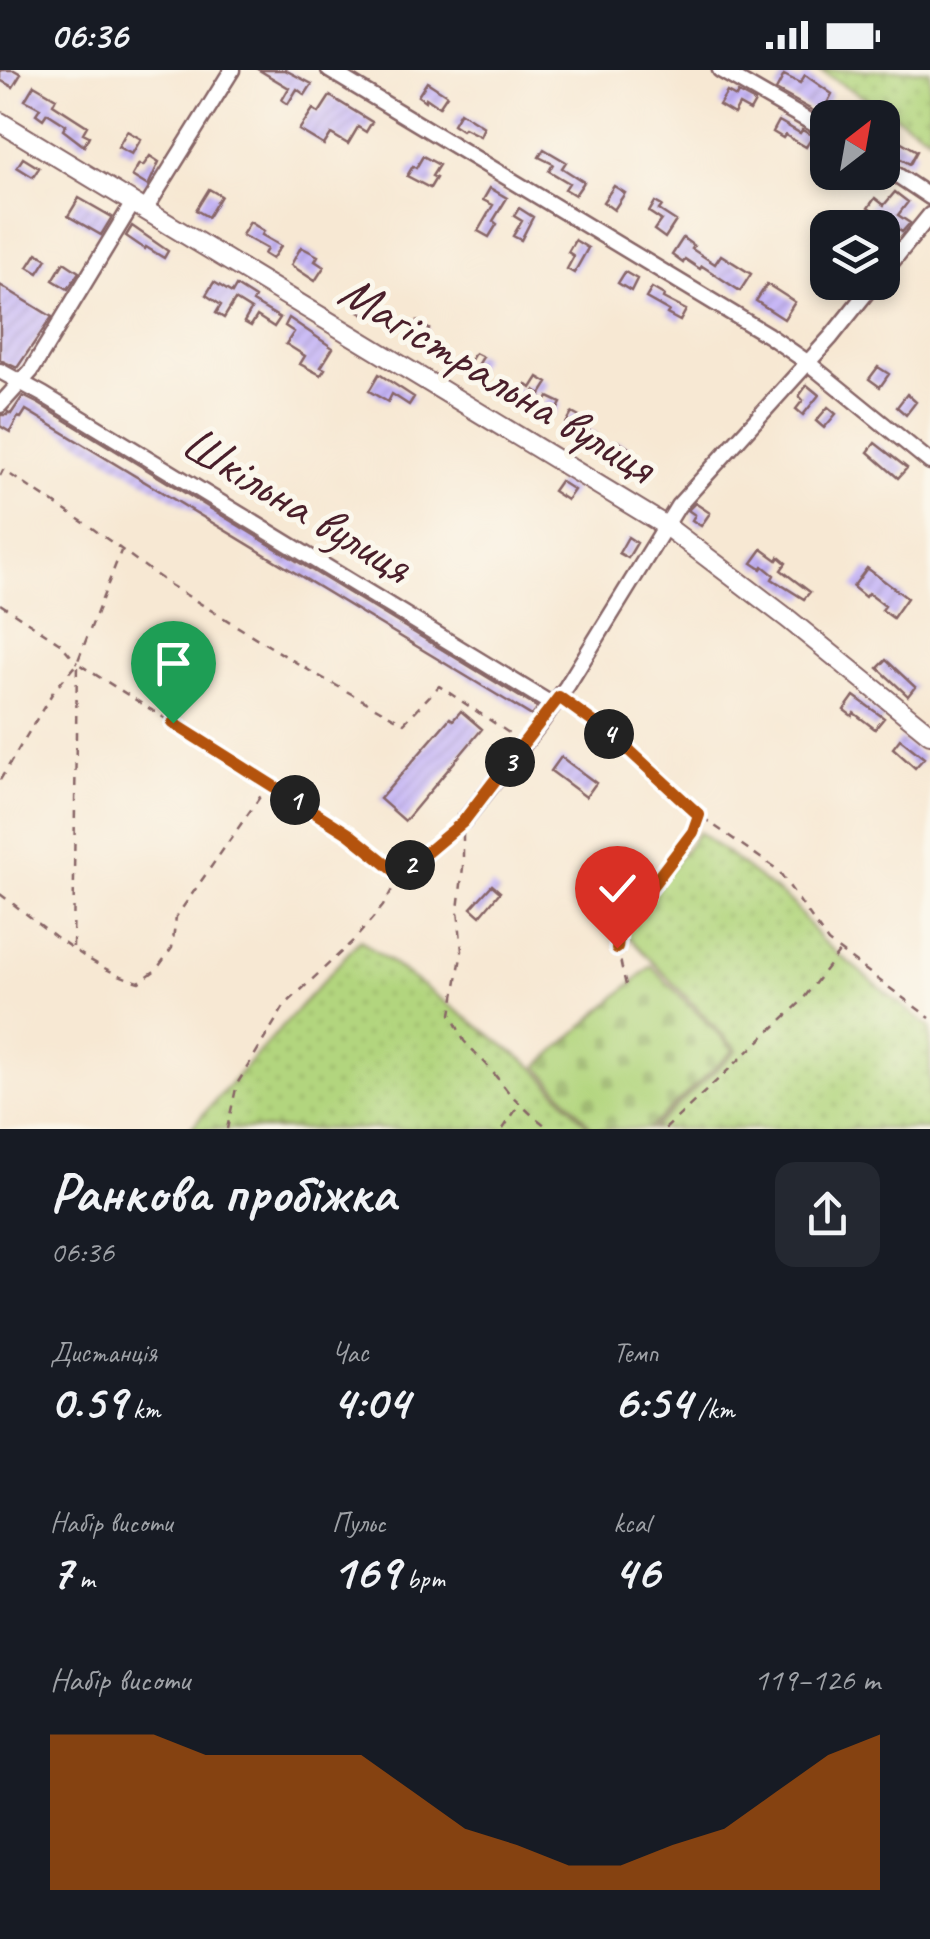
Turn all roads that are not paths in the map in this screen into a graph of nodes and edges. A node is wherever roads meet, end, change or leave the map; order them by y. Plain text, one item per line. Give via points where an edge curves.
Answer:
1 (232, 70) edge
2 (329, 70) edge
3 (720, 70) edge
4 (0, 122) edge
5 (810, 122) edge
6 (900, 177) edge
7 (930, 197) edge
8 (139, 206) junction
9 (930, 215) edge
10 (900, 252) edge
11 (861, 300) edge
12 (807, 362) junction
13 (0, 371) edge
14 (22, 382) junction
15 (0, 405) edge
16 (930, 462) edge
17 (666, 526) junction
18 (556, 701) junction
19 (930, 734) edge
20 (463, 822) road end

1 - 8 street
2 - 12 street
3 - 5 street
4 - 8 main road, Магістральна вулиця
6 - 7 street
8 - 14 street
8 - 17 main road, Магістральна вулиця
9 - 10 street
11 - 12 street
12 - 16 street
12 - 17 street
13 - 14 street, Шкільна вулиця
14 - 15 street
14 - 18 street, Шкільна вулиця
17 - 18 street
17 - 19 main road, Магістральна вулиця
18 - 20 street

